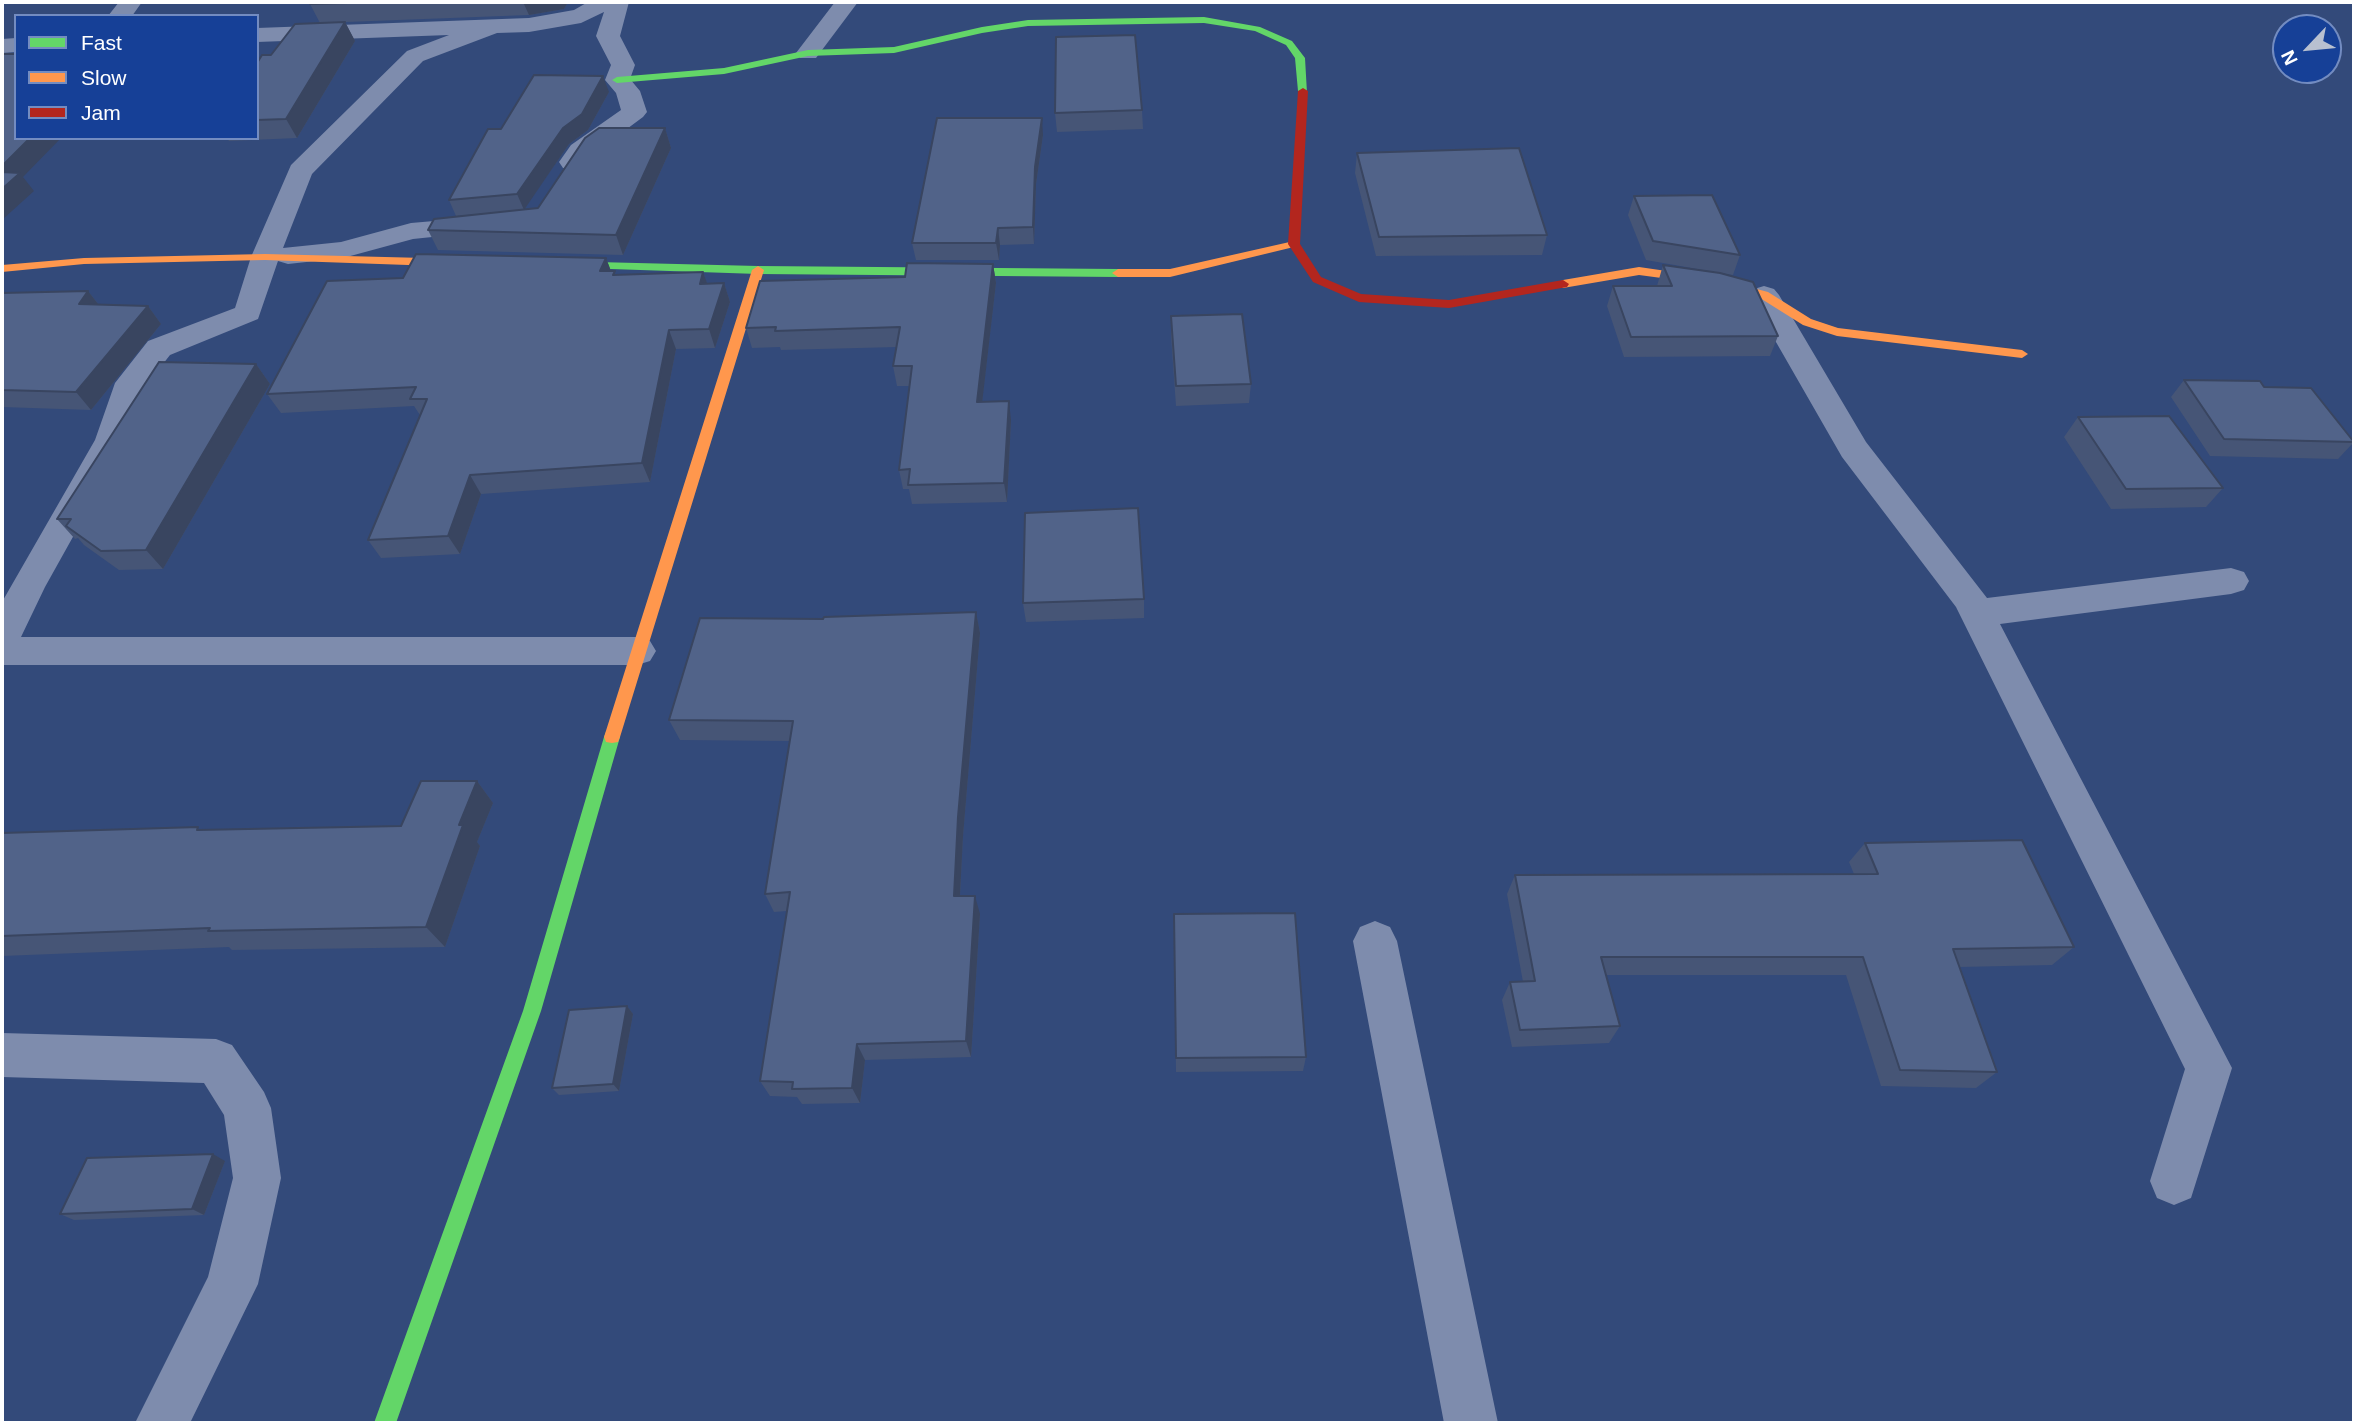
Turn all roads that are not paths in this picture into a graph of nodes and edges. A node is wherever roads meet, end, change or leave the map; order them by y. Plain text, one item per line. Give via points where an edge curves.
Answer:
1 (604, 2) edge
2 (618, 2) edge
3 (847, 2) edge
4 (489, 28) junction
5 (259, 35) edge
6 (808, 53) junction
7 (617, 80) junction
8 (557, 185) edge
9 (506, 222) edge
10 (1294, 244) junction
11 (265, 257) junction
12 (479, 263) edge
13 (535, 264) edge
14 (2, 269) edge
15 (758, 270) junction
16 (1765, 295) junction
17 (2022, 354) dead end
18 (2231, 581) dead end
19 (14, 595) edge
20 (1977, 613) junction
21 (2, 638) edge
22 (2, 651) edge
23 (637, 651) junction
24 (1375, 941) dead end
25 (2, 1055) edge
26 (2174, 1181) dead end
27 (162, 1423) edge
28 (385, 1423) edge
29 (1471, 1423) edge

1 - 4 street via 581,16
2 - 7 street via 608,36 623,65
3 - 6 street
4 - 5 street
4 - 11 street via 415,57 300,172
6 - 7 street via 724,71
6 - 10 street via 894,50 1028,23 1204,20 1257,29 1289,43 1300,58 1304,105
7 - 8 street via 628,91 634,112 580,150
9 - 11 street via 411,231 343,250
10 - 15 street via 1170,273
10 - 16 street via 1317,279 1359,299 1449,304 1639,271
11 - 12 street
11 - 14 street via 84,261
11 - 19 street via 248,313 159,348 126,390 111,440
13 - 15 street
15 - 23 street
16 - 17 street via 1807,322 1837,332
16 - 20 street via 1854,449
18 - 20 street
19 - 21 street
20 - 26 street via 2209,1068
22 - 23 street
23 - 28 street via 532,1011
24 - 29 street
25 - 27 street via 216,1061 247,1108 257,1178 232,1284

